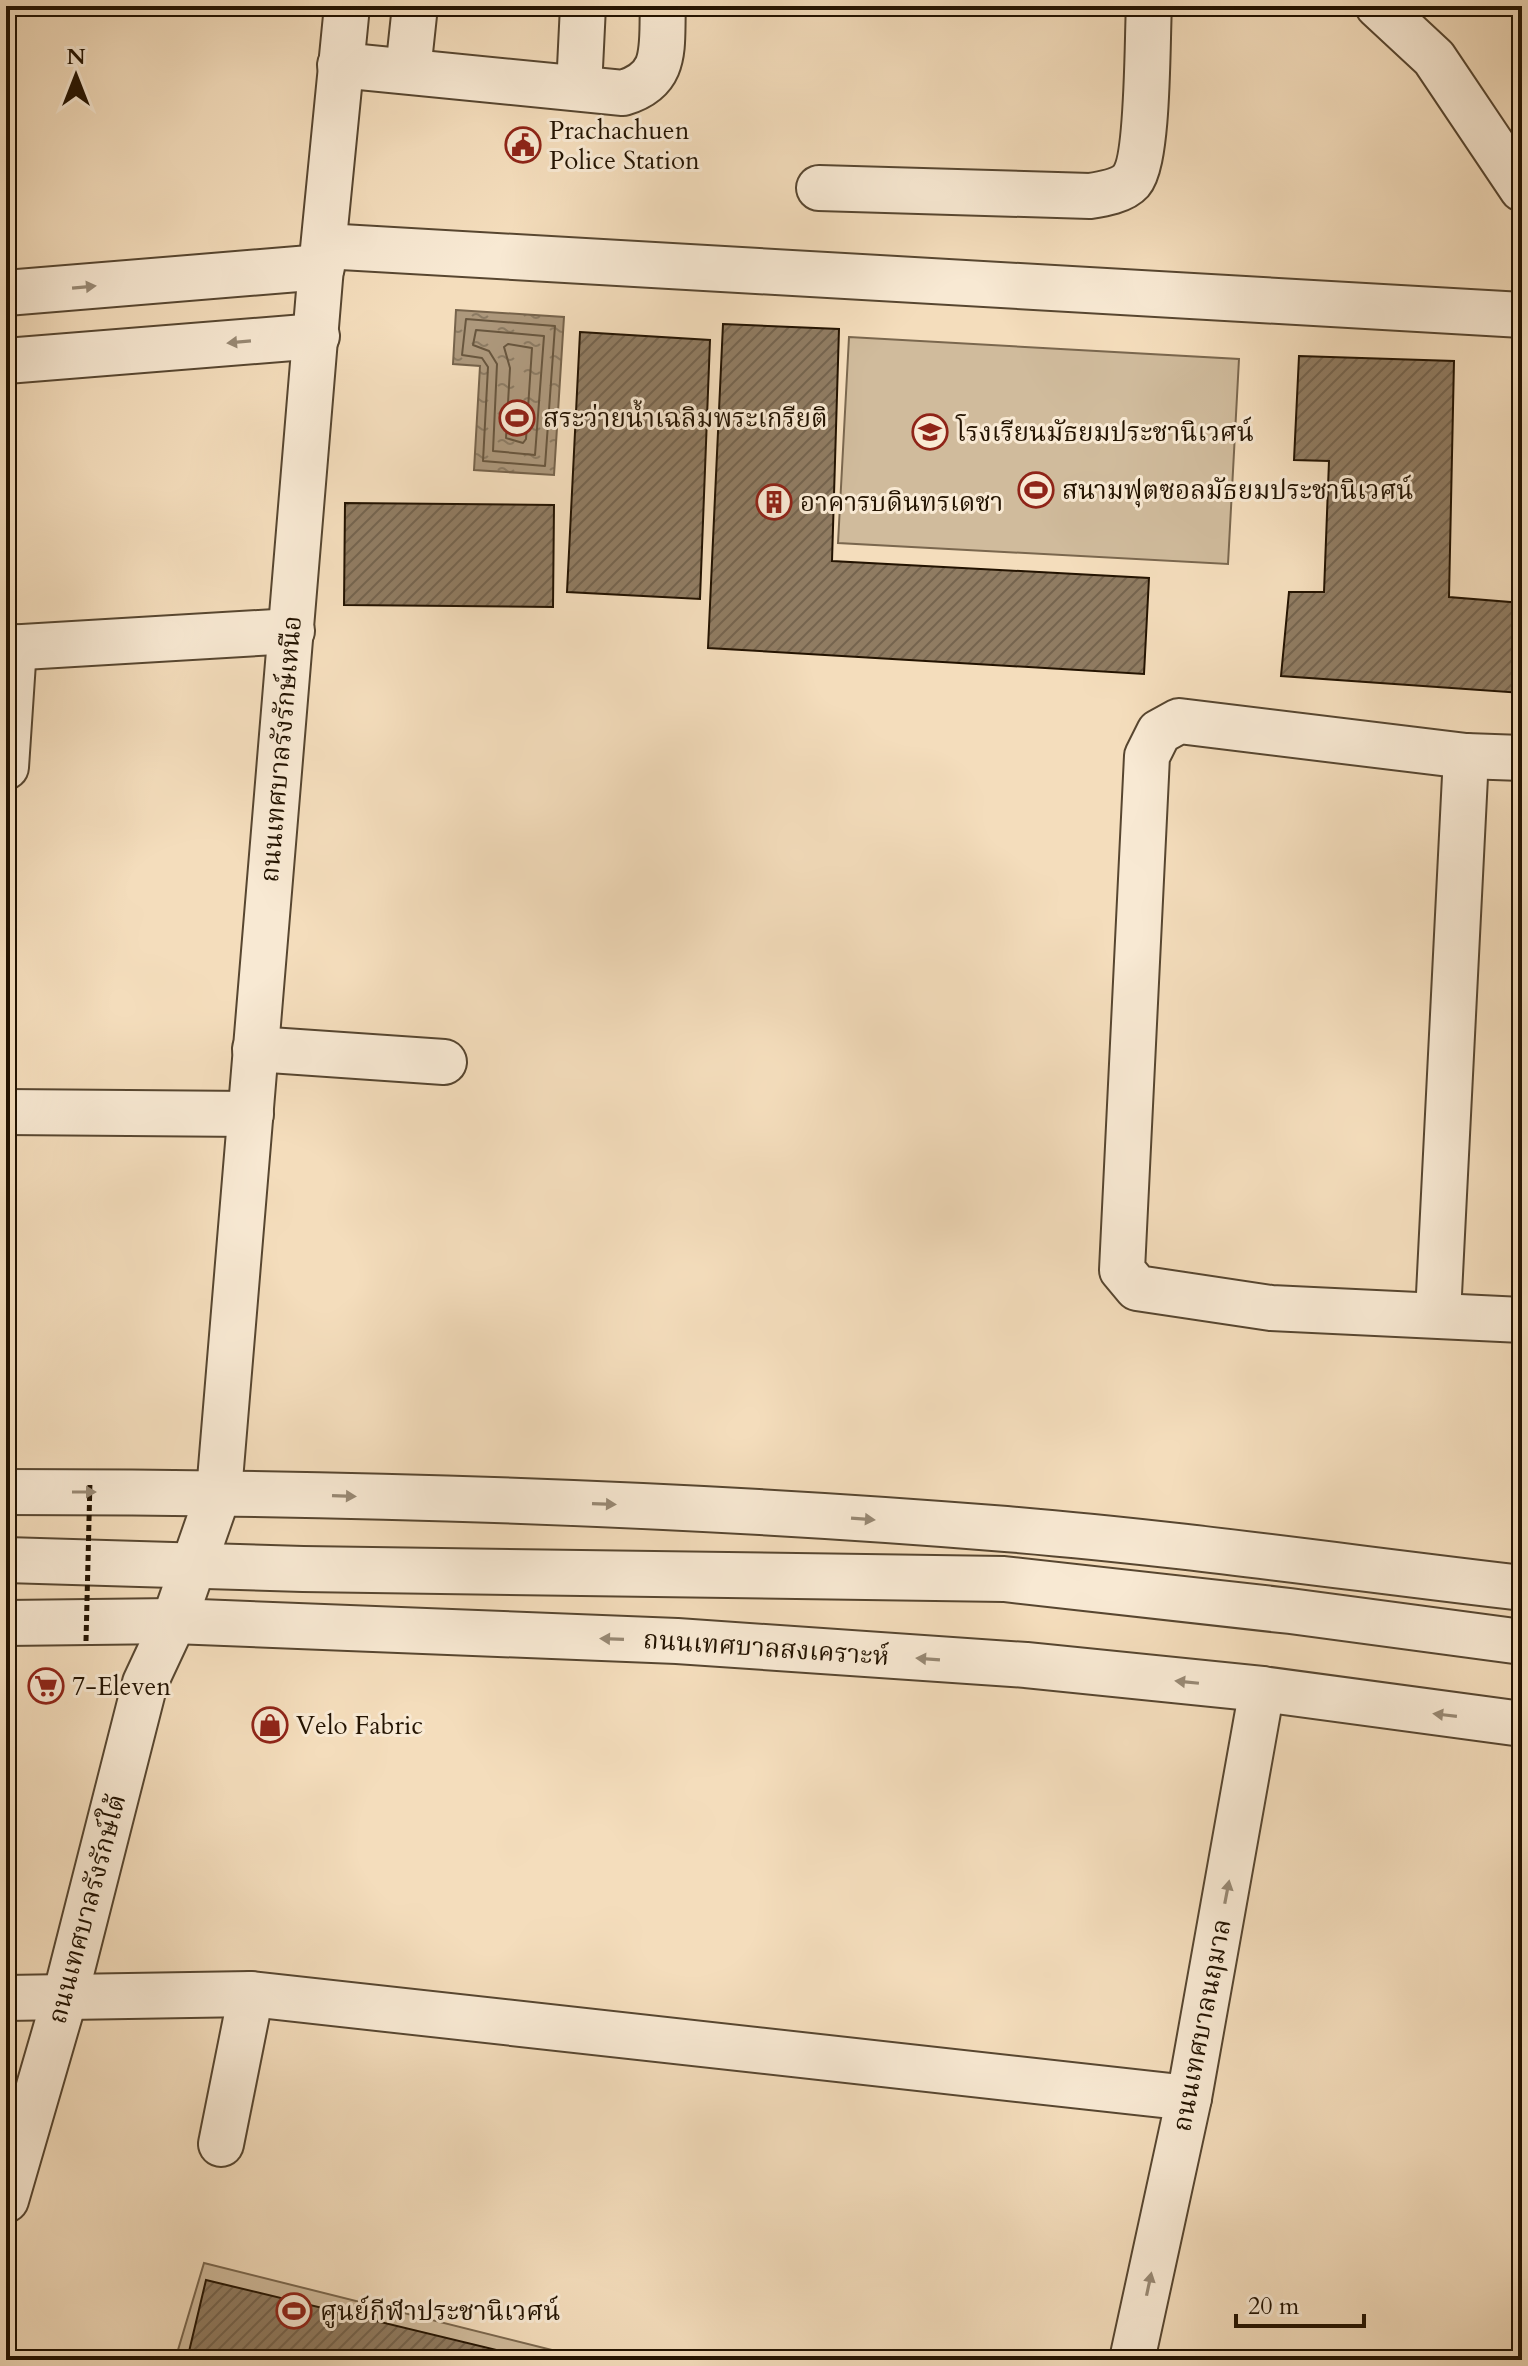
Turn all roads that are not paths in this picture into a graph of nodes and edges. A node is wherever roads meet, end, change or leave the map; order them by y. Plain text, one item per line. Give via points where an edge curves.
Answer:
1 (347, 6) edge
2 (415, 6) edge
3 (583, 6) edge
4 (663, 6) edge
5 (1149, 6) edge
6 (1378, 6) edge
7 (340, 65) junction
8 (408, 71) junction
9 (579, 88) junction
10 (819, 188) dead end
11 (1522, 189) edge
12 (323, 257) junction
13 (6, 293) edge
14 (1522, 315) edge
15 (317, 336) junction
16 (6, 361) edge
17 (292, 631) junction
18 (10, 648) edge
19 (1466, 756) junction
20 (1522, 758) edge
21 (6, 767) edge
22 (255, 1049) junction
23 (444, 1062) dead end
24 (6, 1112) edge
25 (251, 1114) junction
26 (1438, 1314) junction
27 (1522, 1320) edge
28 (6, 1492) edge
29 (219, 1492) junction
30 (6, 1560) edge
31 (193, 1565) junction
32 (1522, 1588) edge
33 (174, 1621) junction
34 (6, 1623) edge
35 (1522, 1642) edge
36 (1262, 1689) junction
37 (1522, 1724) edge
38 (251, 1994) junction
39 (65, 1997) junction
40 (6, 1998) edge
41 (1189, 2098) junction
42 (221, 2144) dead end
43 (6, 2200) edge
44 (1132, 2360) edge

1 - 7 street, ถนนเทศบาลรังรักษ์เหนือ
2 - 8 street
3 - 9 street
4 - 9 street via 660,64 644,86 623,93
5 - 10 street via 1141,156 1131,181 1112,192 1090,196
6 - 11 street via 1434,58
7 - 8 street
7 - 12 street, ถนนเทศบาลรังรักษ์เหนือ
8 - 9 street
13 -> 12 street
12 - 14 street
12 - 15 street, ถนนเทศบาลรังรักษ์เหนือ
15 -> 16 street
15 - 17 street, ถนนเทศบาลรังรักษ์เหนือ
17 - 18 street
17 - 22 street, ถนนเทศบาลรังรักษ์เหนือ
18 - 21 street
19 - 20 street
19 - 26 street
19 - 26 street via 1179,721 1159,732 1147,756 1145,788 1122,1270 1126,1278 1137,1288 1271,1308
22 - 23 street
22 - 25 street, ถนนเทศบาลรังรักษ์เหนือ
24 - 25 street
25 - 29 street, ถนนเทศบาลรังรักษ์เหนือ
26 - 27 street
28 -> 29 street
29 - 31 street, ถนนเทศบาลรังรักษ์เหนือ
29 -> 32 street via 700,1507 994,1528
30 - 31 street
31 - 33 street, ถนนเทศบาลรังรักษ์ใต้
31 - 35 street via 1004,1579
33 - 34 street, ถนนเทศบาลสงเคราะห์
36 -> 33 street, ถนนเทศบาลสงเคราะห์ via 1026,1665 677,1641
33 - 39 street, ถนนเทศบาลรังรักษ์ใต้ via 145,1683
37 -> 36 street, ถนนเทศบาลสงเคราะห์
41 -> 36 street, ถนนเทศบาลนฤมาล
38 - 39 street
38 - 41 street
38 - 42 street
39 - 40 street
39 - 43 street, ถนนเทศบาลรังรักษ์ใต้
44 -> 41 street, ถนนเทศบาลนฤมาล

